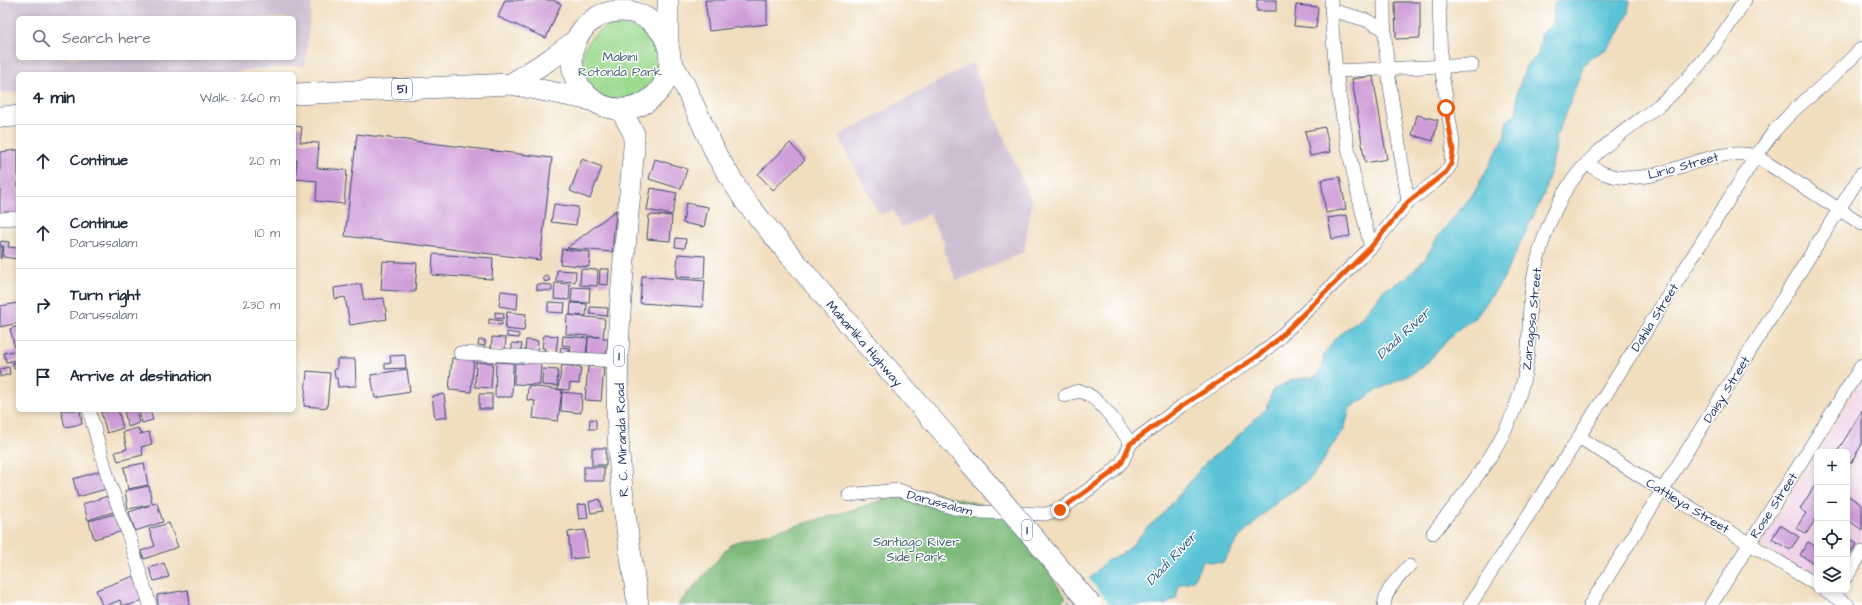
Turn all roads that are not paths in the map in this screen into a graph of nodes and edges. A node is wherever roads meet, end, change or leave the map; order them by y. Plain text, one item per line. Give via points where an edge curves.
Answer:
1 (611, 0) edge
2 (668, 0) edge
3 (1384, 0) edge
4 (1439, 0) edge
5 (1745, 0) edge
6 (1331, 5) edge
7 (597, 16) junction
8 (1384, 29) junction
9 (575, 41) junction
10 (1862, 48) edge
11 (669, 52) junction
12 (1472, 65) dead end
13 (1441, 66) junction
14 (1388, 68) junction
15 (1335, 71) junction
16 (511, 84) junction
17 (296, 94) edge
18 (591, 100) junction
19 (621, 110) junction
20 (16, 116) edge
21 (0, 117) edge
22 (1756, 156) junction
23 (1588, 164) junction
24 (1862, 173) edge
25 (1408, 202) junction
26 (1838, 209) junction
27 (16, 218) edge
28 (0, 219) edge
29 (1862, 224) edge
30 (1371, 247) junction
31 (460, 353) dead end
32 (619, 360) junction
33 (1862, 365) edge
34 (1065, 396) dead end
35 (90, 412) edge
36 (1579, 437) junction
37 (1130, 444) junction
38 (1662, 490) junction
39 (849, 495) dead end
40 (1433, 533) dead end
41 (1749, 542) junction
42 (1862, 552) edge
43 (1409, 566) dead end
44 (1850, 571) edge
45 (1814, 583) edge
46 (1832, 595) edge
47 (150, 605) edge
48 (638, 605) edge
49 (1091, 605) edge
50 (1384, 605) edge
51 (1470, 605) edge
52 (1590, 605) edge
53 (1711, 605) edge
54 (1848, 605) edge

1 - 7 main road, 1
2 - 11 main road, 1
3 - 8 street
4 - 13 street, Darussalam
5 - 23 street, Zaragosa Street via 1701,65 1658,106 1606,145
6 - 8 street
6 - 15 street
7 - 9 main road, 1 via 584,26
7 - 11 main road, 1 via 614,10 631,11 647,17 660,29
8 - 14 street
9 - 16 main road, 51
9 - 18 main road, 1 via 571,57 573,73 580,88
10 - 22 street, Dahlia Street via 1794,110
11 - 19 main road, 1 via 668,75 661,89 643,104
11 - 49 main road, Maharlika Highway / 1, bridge via 717,156 745,201
12 - 13 street
13 - 14 street
13 - 25 street, Darussalam via 1453,157 1446,172
14 - 15 street
14 - 25 street
15 - 30 street via 1359,201
16 - 17 main road, 51
16 - 18 main road, 51
18 - 19 main road, 1 via 605,108
19 - 32 main road, R. C. Miranda Road / 1 via 634,134 634,147
20 - 21 main road
22 - 23 street, Lirio Street via 1744,153 1722,154 1636,177 1619,177
22 - 26 street
22 - 36 street, Dahlia Street
23 - 40 street, Zaragosa Street via 1564,193 1543,241 1530,306 1525,374 1509,421 1501,439 1462,498
24 - 26 street, Daisy Street
25 - 30 street, Darussalam
26 - 29 street
26 - 38 street, Daisy Street
27 - 28 street
30 - 37 street, Darussalam via 1297,322 1262,352
31 - 32 street
32 - 48 main road, R. C. Miranda Road / 1 via 618,433 622,492
33 - 41 street, Rose Street
34 - 37 street via 1083,392 1092,397
35 - 47 street via 110,485
36 - 38 street, Cattleya Street
36 - 51 street, Dahlia Street
37 - 39 street, Darussalam via 1122,462 1110,474 1060,510 1045,514 978,512 954,508 898,490
38 - 41 street, Cattleya Street
38 - 52 street, Daisy Street
41 - 45 street, Cattleya Street
41 - 53 street, Rose Street
42 - 44 street
43 - 50 street via 1390,587
46 - 54 street

